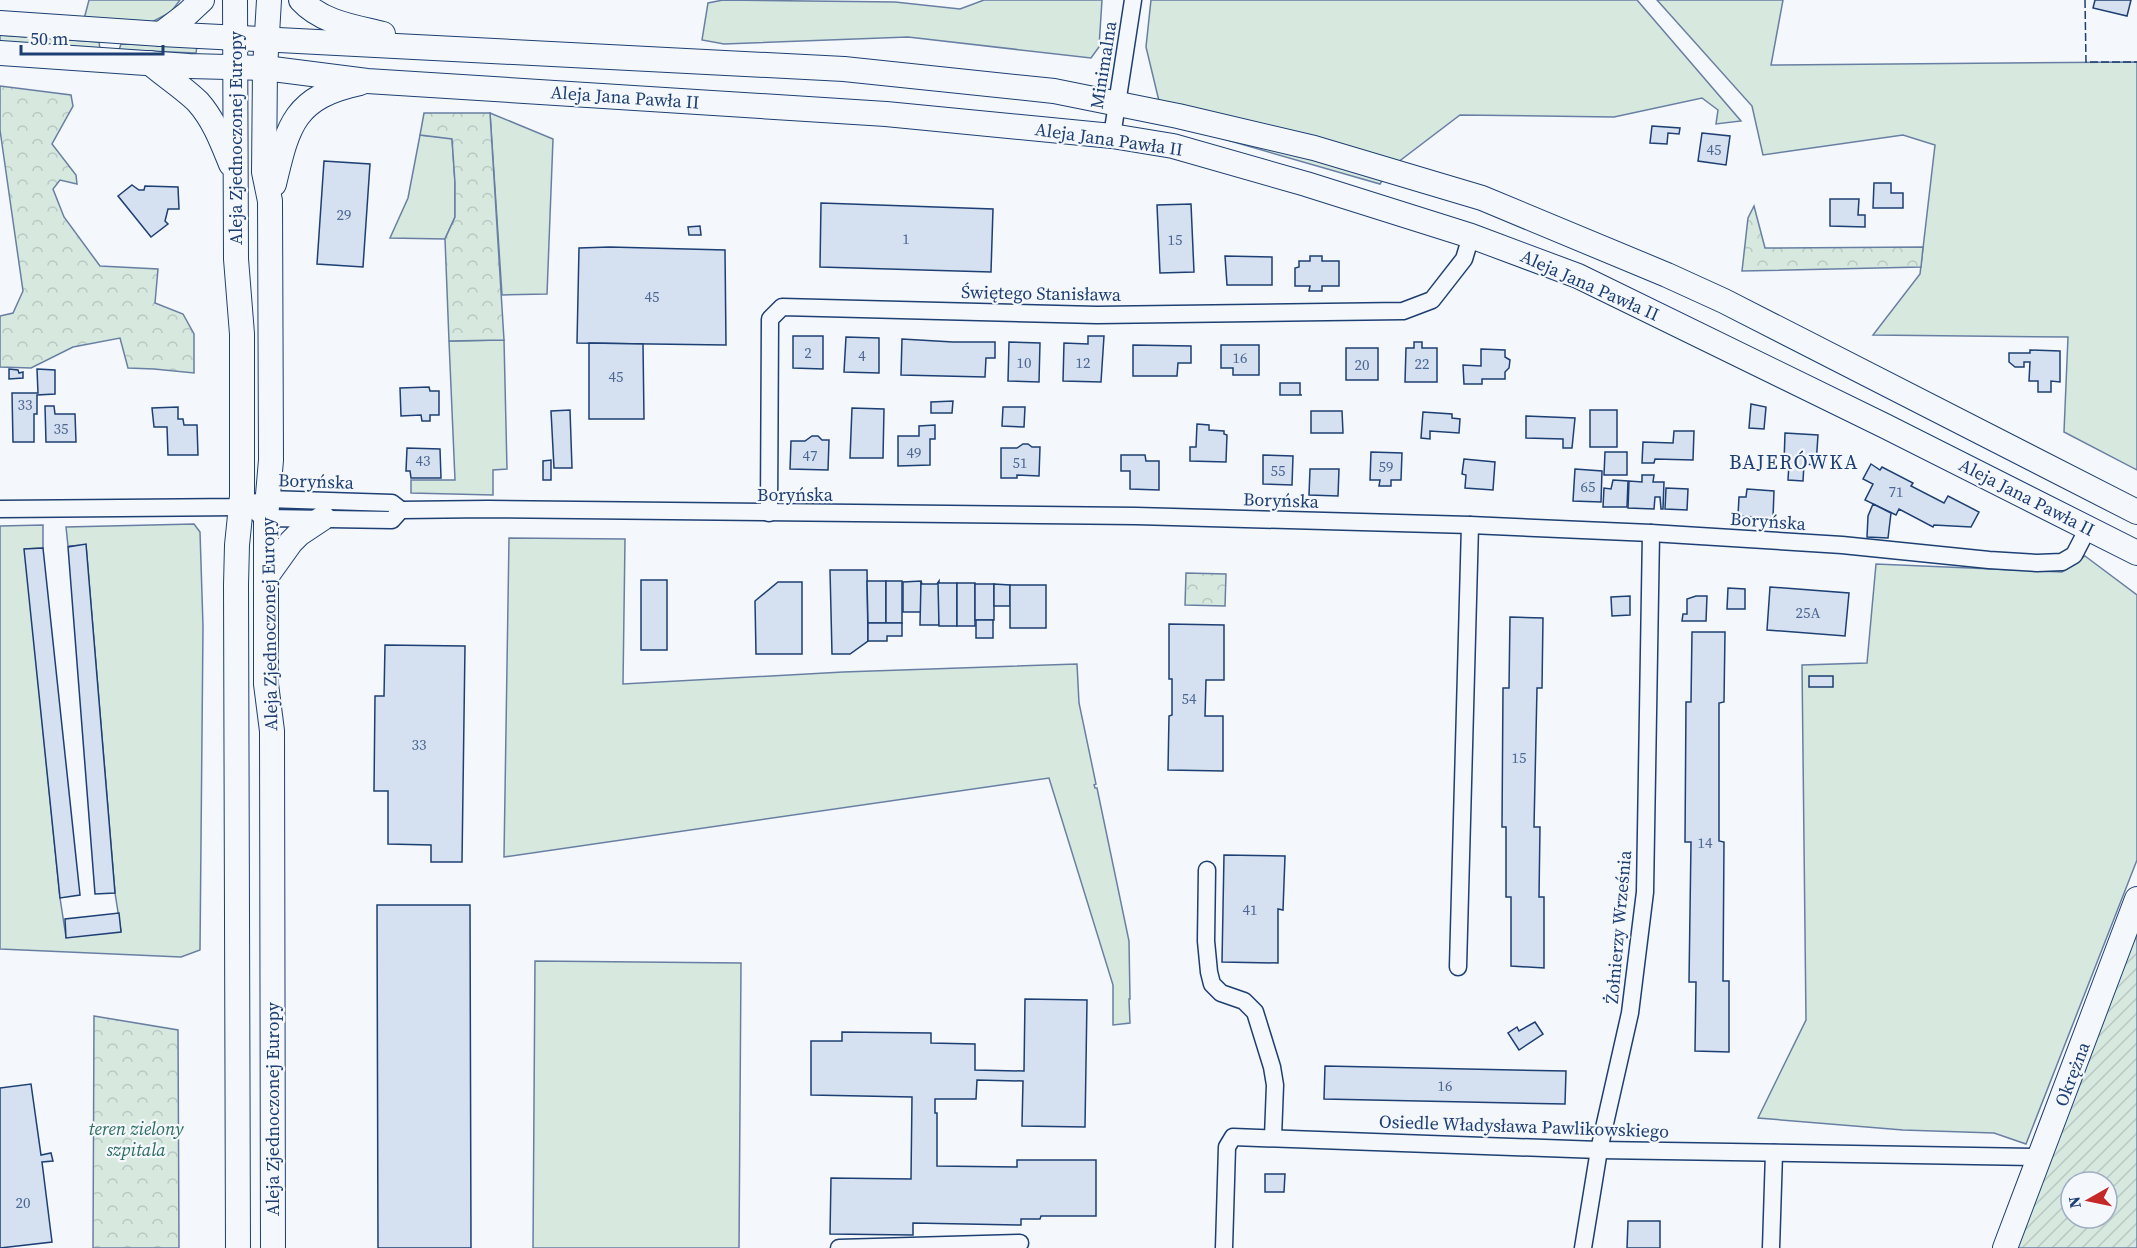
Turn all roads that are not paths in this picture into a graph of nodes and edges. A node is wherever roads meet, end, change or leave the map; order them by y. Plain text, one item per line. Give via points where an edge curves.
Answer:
1 (201, 0) edge
2 (235, 0) edge
3 (269, 0) edge
4 (302, 0) edge
5 (1133, 0) edge
6 (0, 23) edge
7 (161, 34) junction
8 (235, 37) junction
9 (267, 39) junction
10 (450, 49) junction
11 (0, 53) edge
12 (150, 63) junction
13 (235, 68) junction
14 (265, 68) junction
15 (367, 81) junction
16 (1117, 104) junction
17 (1112, 136) junction
18 (236, 178) junction
19 (270, 201) junction
20 (1471, 236) junction
21 (241, 507) junction
22 (267, 508) junction
23 (0, 509) edge
24 (401, 510) junction
25 (2137, 512) edge
26 (769, 513) junction
27 (323, 518) junction
28 (1470, 525) junction
29 (2088, 528) junction
30 (1651, 533) junction
31 (2137, 553) edge
32 (266, 577) junction
33 (1208, 870) dead end
34 (2137, 899) edge
35 (1458, 967) dead end
36 (1273, 1137) junction
37 (1599, 1150) junction
38 (1774, 1153) junction
39 (2040, 1157) junction
40 (1020, 1243) dead end
41 (238, 1248) edge
42 (273, 1248) edge
43 (839, 1248) edge
44 (1224, 1248) edge
45 (1583, 1248) edge
46 (1771, 1248) edge
47 (2005, 1248) edge

1 - 7 street
2 - 8 street, Aleja Zjednoczonej Europy
3 - 9 street, Aleja Zjednoczonej Europy
4 - 10 street via 334,21
5 - 16 street, Minimalna
6 - 7 street, Aleja Jana Pawła II
7 - 8 street, Aleja Jana Pawła II
8 - 9 street, Aleja Jana Pawła II
8 - 13 street, Aleja Zjednoczonej Europy
9 - 10 street, Aleja Jana Pawła II
9 - 14 street, Aleja Zjednoczonej Europy
10 - 16 street, Aleja Jana Pawła II via 844,69 1054,91
11 - 12 street, Aleja Jana Pawła II
12 - 13 street, Aleja Jana Pawła II
12 - 18 street via 208,114
13 - 14 street, Aleja Jana Pawła II
13 - 18 street, Aleja Zjednoczonej Europy
14 - 15 street, Aleja Jana Pawła II
14 - 19 street, Aleja Zjednoczonej Europy via 264,172
15 - 17 street, Aleja Jana Pawła II via 886,114
15 - 19 street via 330,92 296,117 284,142
16 - 17 street, Minimalna
16 - 25 street, Aleja Jana Pawła II via 1314,148 1482,198 1724,301
17 - 20 street, Aleja Jana Pawła II via 1173,146
18 - 21 street, Aleja Zjednoczonej Europy via 236,260 242,334
19 - 22 street, Aleja Zjednoczonej Europy via 271,460
20 - 26 street, Świętego Stanisława via 1464,259 1432,300 1403,311 1097,315 782,307 770,319
20 - 29 street, Aleja Jana Pawła II via 1578,276
21 - 22 street, Boryńska
21 - 23 street, Boryńska
21 - 41 street, Aleja Zjednoczonej Europy via 236,585
22 - 24 street, Boryńska via 392,503
22 - 27 street, Boryńska
22 - 32 street, Aleja Zjednoczonej Europy
24 - 26 street, Boryńska
24 - 27 street, Boryńska via 392,520
26 - 28 street, Boryńska via 1136,516
27 - 32 street via 291,542
28 - 30 street, Boryńska
28 - 35 street
29 - 30 street, Boryńska via 2074,555 2062,562 1989,560 1842,545
29 - 31 street, Aleja Jana Pawła II
30 - 37 street, Żołnierzy Września via 1645,892 1630,1013
32 - 42 street, Aleja Zjednoczonej Europy via 267,684 272,731
33 - 36 street via 1209,972 1212,984 1221,993 1244,1001 1255,1012 1275,1085
34 - 39 street, Okrężna
36 - 37 street, Osiedle Władysława Pawlikowskiego
36 - 44 street, Osiedle Władysława Pawlikowskiego via 1233,1137 1227,1147
37 - 38 street, Osiedle Władysława Pawlikowskiego
37 - 45 street, Żołnierzy Września
38 - 39 street, Osiedle Władysława Pawlikowskiego
38 - 46 street
39 - 47 street, Okrężna
40 - 43 street

